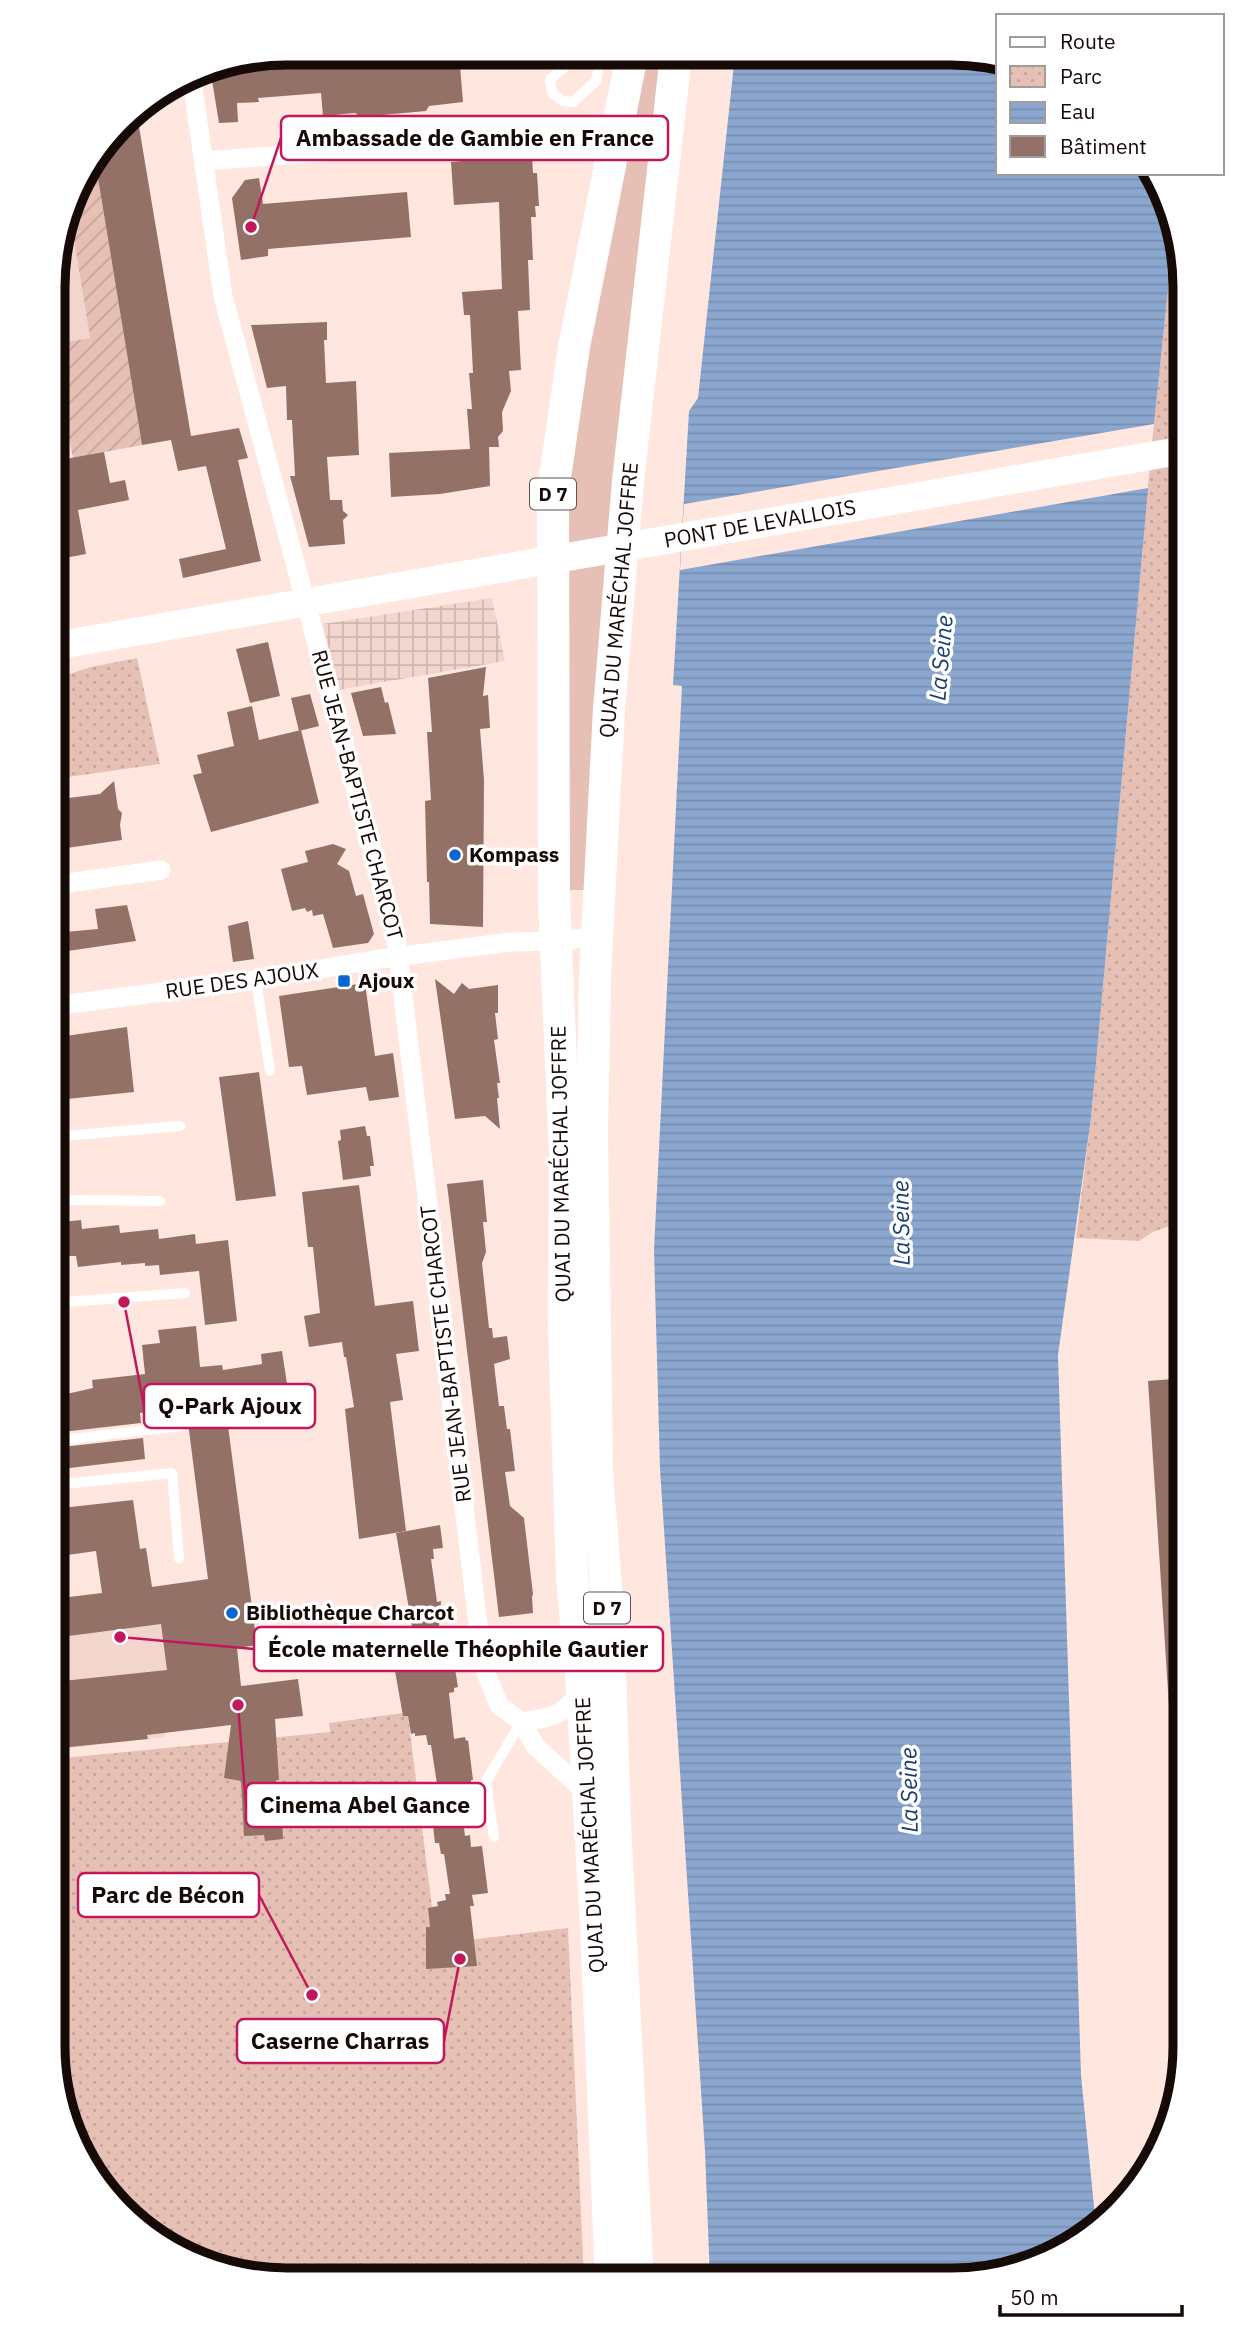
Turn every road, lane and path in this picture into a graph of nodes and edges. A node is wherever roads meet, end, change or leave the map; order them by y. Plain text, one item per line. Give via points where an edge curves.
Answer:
1 (566, 65) edge
2 (599, 65) edge
3 (627, 65) edge
4 (675, 65) edge
5 (193, 86) edge
6 (618, 130) junction
7 (204, 161) junction
8 (1173, 452) edge
9 (65, 644) edge
10 (161, 870) dead end
11 (65, 883) edge
12 (597, 937) junction
13 (555, 941) junction
14 (398, 957) junction
15 (256, 980) junction
16 (65, 1005) edge
17 (270, 1071) dead end
18 (180, 1126) dead end
19 (65, 1137) edge
20 (65, 1201) edge
21 (160, 1201) dead end
22 (185, 1293) dead end
23 (65, 1302) edge
24 (183, 1426) dead end
25 (65, 1440) edge
26 (65, 1484) edge
27 (178, 1558) dead end
28 (582, 1689) junction
29 (521, 1722) junction
30 (588, 1794) junction
31 (494, 1837) dead end
32 (610, 2268) edge
33 (637, 2268) edge

1 - 2 lane via 550,80 552,93 563,102 573,102 596,81
3 - 6 main road, QUAI DU MARÉCHAL JOFFRE / D 7
4 - 12 main road, QUAI DU MARÉCHAL JOFFRE / D 7 via 621,550
5 - 7 street, RUE JEAN-BAPTISTE CHARCOT
6 - 7 street
6 - 13 main road, QUAI DU MARÉCHAL JOFFRE / D 7 via 572,360 553,491
7 - 14 street, RUE JEAN-BAPTISTE CHARCOT via 223,296
8 - 9 main road, PONT DE LEVALLOIS
10 - 11 street
12 - 13 street, RUE DES AJOUX
12 - 33 main road, QUAI DU MARÉCHAL JOFFRE / D 7 via 592,1134 597,1470 608,1614
13 - 14 street, RUE DES AJOUX via 510,942
13 - 28 main road, QUAI DU MARÉCHAL JOFFRE / D 7 via 565,1155 564,1327 572,1564
14 - 15 street, RUE DES AJOUX
14 - 29 street, RUE JEAN-BAPTISTE CHARCOT via 483,1666 499,1705
15 - 16 street, RUE DES AJOUX
15 - 17 lane
18 - 19 lane
20 - 21 lane
22 - 23 lane
24 - 25 lane
26 - 27 lane via 172,1473
28 - 29 street via 570,1706 555,1716
28 - 30 main road, QUAI DU MARÉCHAL JOFFRE / D 7
29 - 30 street, RUE JEAN-BAPTISTE CHARCOT via 536,1746
29 - 31 lane via 486,1781
30 - 32 main road, QUAI DU MARÉCHAL JOFFRE / D 7

